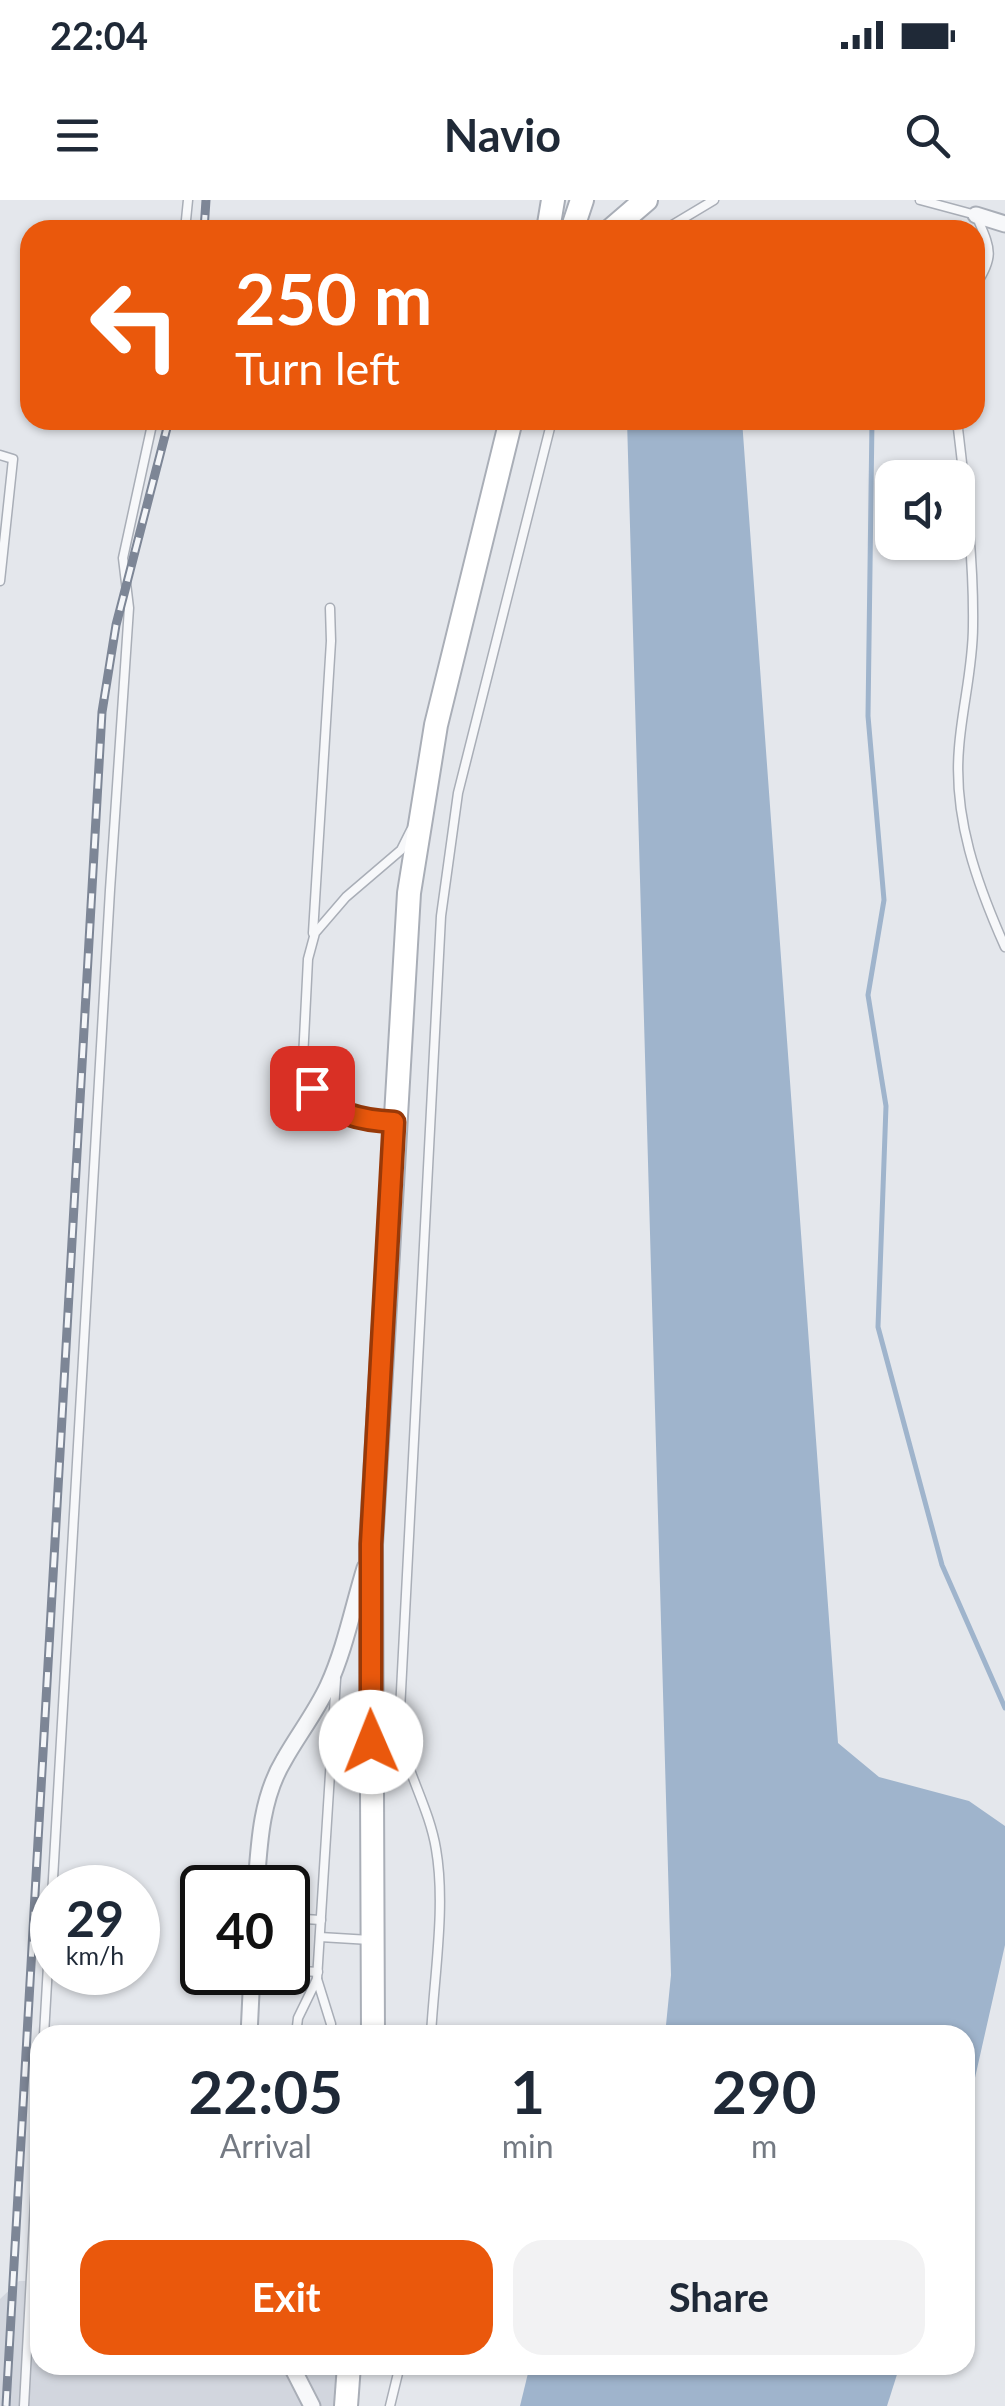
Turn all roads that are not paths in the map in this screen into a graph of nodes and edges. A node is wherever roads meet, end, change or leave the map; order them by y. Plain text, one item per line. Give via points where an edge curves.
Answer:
1 (646, 200) edge
2 (714, 200) edge
3 (920, 200) edge
4 (976, 215) junction
5 (623, 220) edge
6 (681, 220) edge
7 (978, 220) edge
8 (1005, 224) edge
9 (985, 237) edge
10 (985, 267) edge
11 (151, 430) edge
12 (509, 430) edge
13 (549, 430) edge
14 (958, 430) edge
15 (0, 455) edge
16 (0, 581) edge
17 (330, 608) dead end
18 (422, 798) junction
19 (312, 942) junction
20 (1005, 947) edge
21 (394, 1122) junction
22 (371, 1544) junction
23 (337, 1664) junction
24 (257, 1865) edge
25 (310, 1919) edge
26 (321, 1920) junction
27 (320, 1937) junction
28 (374, 1940) junction
29 (310, 1975) edge
30 (317, 1976) junction
31 (251, 1995) edge
32 (45, 2025) edge
33 (249, 2025) edge
34 (297, 2025) edge
35 (331, 2025) edge
36 (374, 2025) edge
37 (432, 2025) edge
38 (30, 2295) edge
39 (296, 2375) edge
40 (348, 2375) edge
41 (398, 2375) edge
42 (24, 2406) edge
43 (312, 2406) edge
44 (346, 2406) edge
45 (390, 2406) edge

1 - 5 street
2 - 6 lane
3 - 4 lane
4 - 7 lane
4 - 8 street
9 - 10 lane
11 - 32 lane via 123,558 128,629
12 - 18 street
13 - 37 lane via 458,793 441,916 399,1730 437,1853
14 - 20 lane via 973,626 958,778 968,850
15 - 16 lane via 13,459
17 - 19 lane
18 - 19 lane via 401,850 327,916
18 - 21 street
19 - 21 lane via 304,1073 316,1094 341,1112
21 - 22 street
22 - 23 street
22 - 28 street
23 - 24 street via 282,1763 259,1830
23 - 26 lane
25 - 26 lane
26 - 27 lane
27 - 28 lane
27 - 30 lane
28 - 36 street
29 - 30 lane
30 - 34 lane
30 - 35 lane
31 - 33 street
38 - 42 lane
39 - 43 street
40 - 44 street
41 - 45 lane

